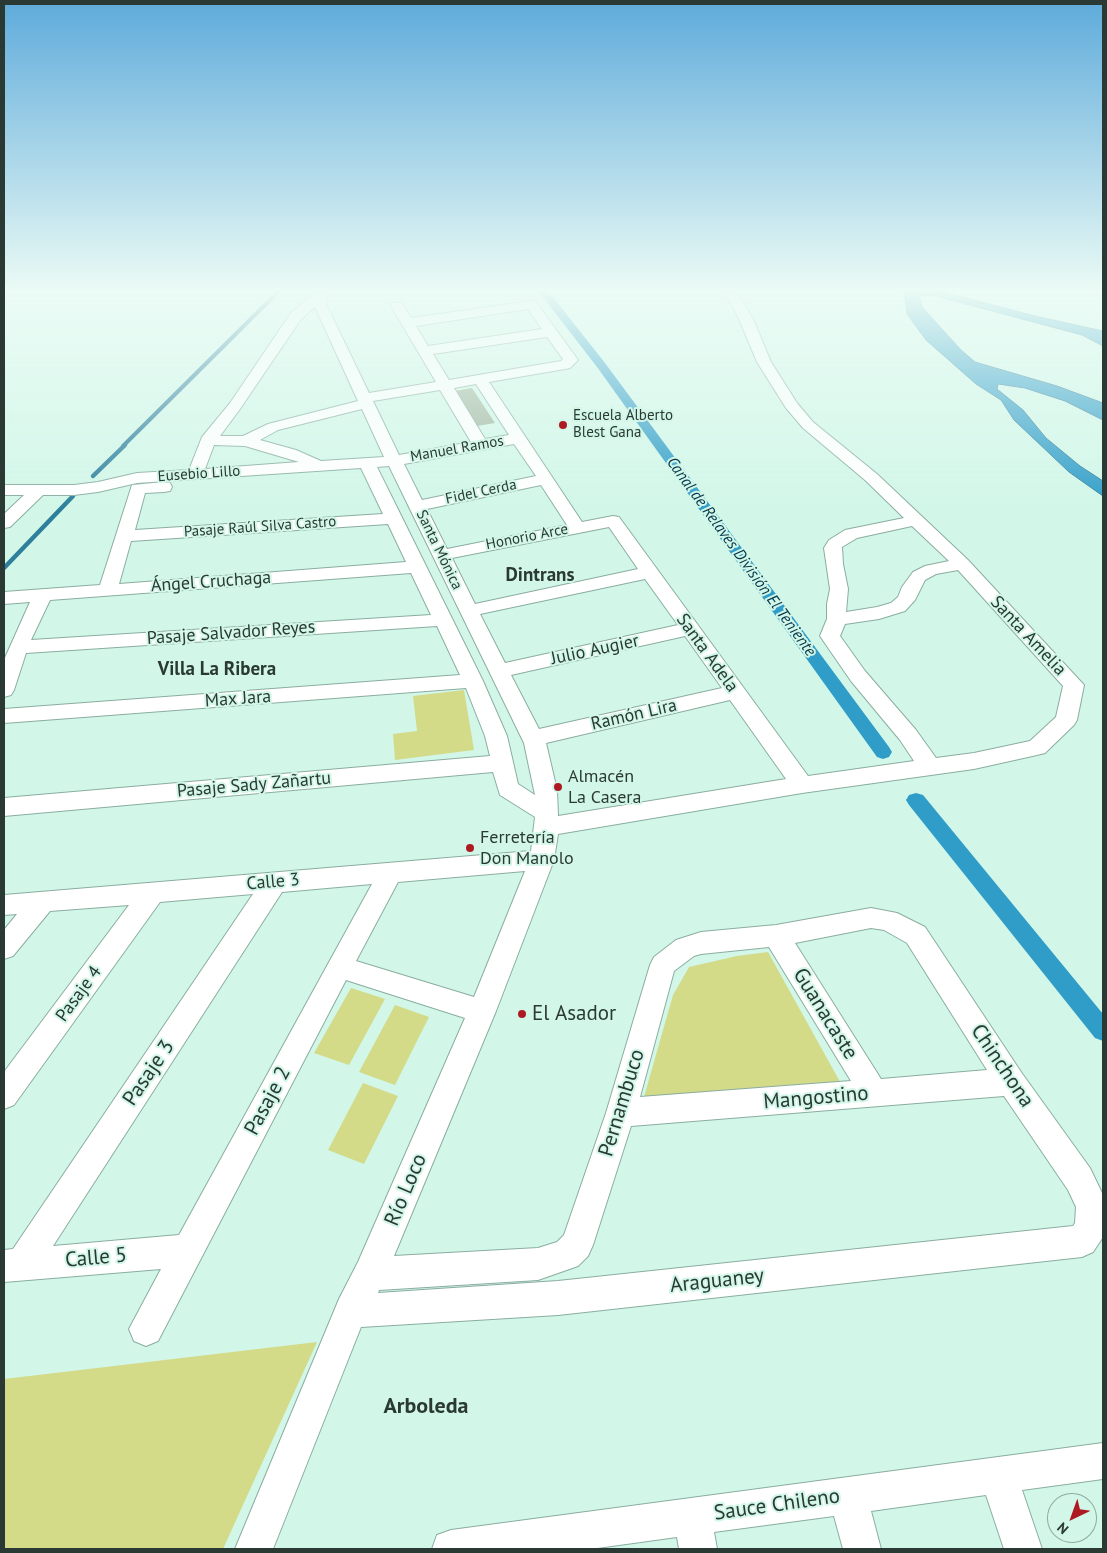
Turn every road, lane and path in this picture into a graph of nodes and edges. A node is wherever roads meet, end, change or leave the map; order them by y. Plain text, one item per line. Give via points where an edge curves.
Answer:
1 (262, 364) edge
2 (349, 364) edge
3 (432, 364) edge
4 (566, 364) edge
5 (765, 364) edge
6 (480, 379) junction
7 (444, 385) junction
8 (366, 400) junction
9 (519, 438) junction
10 (208, 440) junction
11 (246, 441) junction
12 (481, 445) junction
13 (394, 461) junction
14 (318, 466) junction
15 (370, 468) junction
16 (195, 474) junction
17 (546, 479) junction
18 (4, 490) edge
19 (38, 490) junction
20 (417, 506) junction
21 (394, 518) junction
22 (916, 520) junction
23 (613, 521) joint
24 (4, 523) edge
25 (577, 527) junction
26 (125, 536) junction
27 (441, 555) junction
28 (962, 564) junction
29 (418, 567) junction
30 (650, 572) junction
31 (108, 590) junction
32 (43, 595) junction
33 (4, 598) edge
34 (469, 611) junction
35 (837, 619) junction
36 (443, 620) junction
37 (690, 629) junction
38 (18, 647) junction
39 (499, 671) junction
40 (473, 681) junction
41 (4, 690) edge
42 (736, 692) junction
43 (4, 716) edge
44 (532, 738) junction
45 (503, 763) junction
46 (930, 767) junction
47 (802, 785) junction
48 (4, 807) edge
49 (546, 820) junction
50 (542, 860) junction
51 (390, 873) junction
52 (275, 882) junction
53 (153, 892) junction
54 (44, 901) junction
55 (4, 905) edge
56 (871, 918) joint
57 (776, 936) junction
58 (4, 948) edge
59 (340, 967) junction
60 (482, 1011) junction
61 (1011, 1082) junction
62 (874, 1093) junction
63 (4, 1095) edge
64 (621, 1113) junction
65 (1082, 1241) joint
66 (189, 1250) junction
67 (13, 1265) edge
68 (370, 1274) junction
69 (351, 1311) junction
70 (146, 1328) dead end
71 (1103, 1461) edge
72 (998, 1475) junction
73 (848, 1496) junction
74 (696, 1533) edge
75 (536, 1544) edge
76 (254, 1549) edge
77 (451, 1549) edge
78 (862, 1549) edge
79 (1023, 1549) edge

1 - 10 street
2 - 8 street, Santa Mónica
3 - 7 street
4 - 6 street
5 - 22 street, Santa Amelia via 790,405 808,425 871,477
6 - 7 street
6 - 9 street
7 - 8 street
7 - 12 street
8 - 11 street via 273,427
8 - 13 street, Santa Mónica
9 - 12 street, Manuel Ramos
9 - 17 street
10 - 11 street
10 - 16 street
11 - 14 street via 290,453
12 - 13 street, Manuel Ramos
13 - 15 street, Eusebio Lillo
13 - 20 street, Santa Mónica
14 - 15 street, Eusebio Lillo
14 - 16 street, Eusebio Lillo
15 - 21 street, Santa Mónica
15 - 26 street via 138,489
16 - 19 street, Eusebio Lillo via 137,478 86,489
17 - 20 street, Fidel Cerda
17 - 25 street
18 - 19 street, Eusebio Lillo
19 - 24 street
20 - 27 street, Santa Mónica
21 - 26 street, Pasaje Raúl Silva Castro
21 - 29 street, Santa Mónica
22 - 28 street, Santa Amelia
22 - 35 street via 851,534 835,544 834,564 839,589
23 - 25 street, Honorio Arce
23 - 30 street, Santa Adela
25 - 27 street, Honorio Arce
26 - 31 street
27 - 34 street, Santa Mónica
28 - 35 street via 931,570 919,576 906,600 898,607
28 - 46 street, Santa Amelia via 1074,685 1066,720 1037,747
29 - 31 street, Ángel Cruchaga
29 - 36 street, Santa Mónica
30 - 34 street
30 - 37 street, Santa Adela
31 - 32 street, Ángel Cruchaga
32 - 33 street, Ángel Cruchaga
32 - 38 street
34 - 39 street, Santa Mónica
35 - 46 street via 830,636
36 - 38 street, Pasaje Salvador Reyes
36 - 40 street, Santa Mónica
37 - 39 street, Julio Augier
37 - 42 street, Santa Adela
38 - 41 street
39 - 44 street, Santa Mónica
40 - 43 street, Max Jara
40 - 45 street, Santa Mónica via 496,736
42 - 44 street, Ramón Lira
42 - 47 street, Santa Adela
44 - 49 street, Santa Mónica via 546,790
45 - 48 street, Pasaje Sady Zañartu
45 - 49 street, Santa Mónica via 508,789
46 - 47 street, Santa Amelia
47 - 49 street, Santa Amelia
49 - 50 street, Río Loco
50 - 51 street, Calle 3
50 - 60 street, Río Loco
51 - 52 street, Calle 3
51 - 59 street, Pasaje 2
52 - 53 street, Calle 3
52 - 67 street, Pasaje 3
53 - 54 street, Calle 3
53 - 63 street, Pasaje 4
54 - 55 street, Calle 3
54 - 58 street
56 - 57 street, Pernambuco
56 - 61 street, Chinchona via 888,920 916,936
57 - 62 street, Guanacaste
57 - 64 street, Pernambuco via 701,943 684,948 662,965
59 - 60 street
59 - 66 street, Pasaje 2
60 - 68 street, Río Loco
61 - 62 street, Mangostino
61 - 65 street, Chinchona via 1079,1179 1092,1206 1091,1228
62 - 64 street, Mangostino
64 - 68 street, Pernambuco via 577,1244 567,1254 538,1264
65 - 69 street, Araguaney via 558,1298
66 - 67 street, Calle 5
66 - 70 street, Pasaje 2
68 - 69 street, Río Loco
69 - 76 street, Río Loco
71 - 72 street, Sauce Chileno
72 - 73 street, Sauce Chileno
72 - 79 street
73 - 74 street, Sauce Chileno
73 - 78 street
74 - 75 street, Sauce Chileno
75 - 77 street, Sauce Chileno

